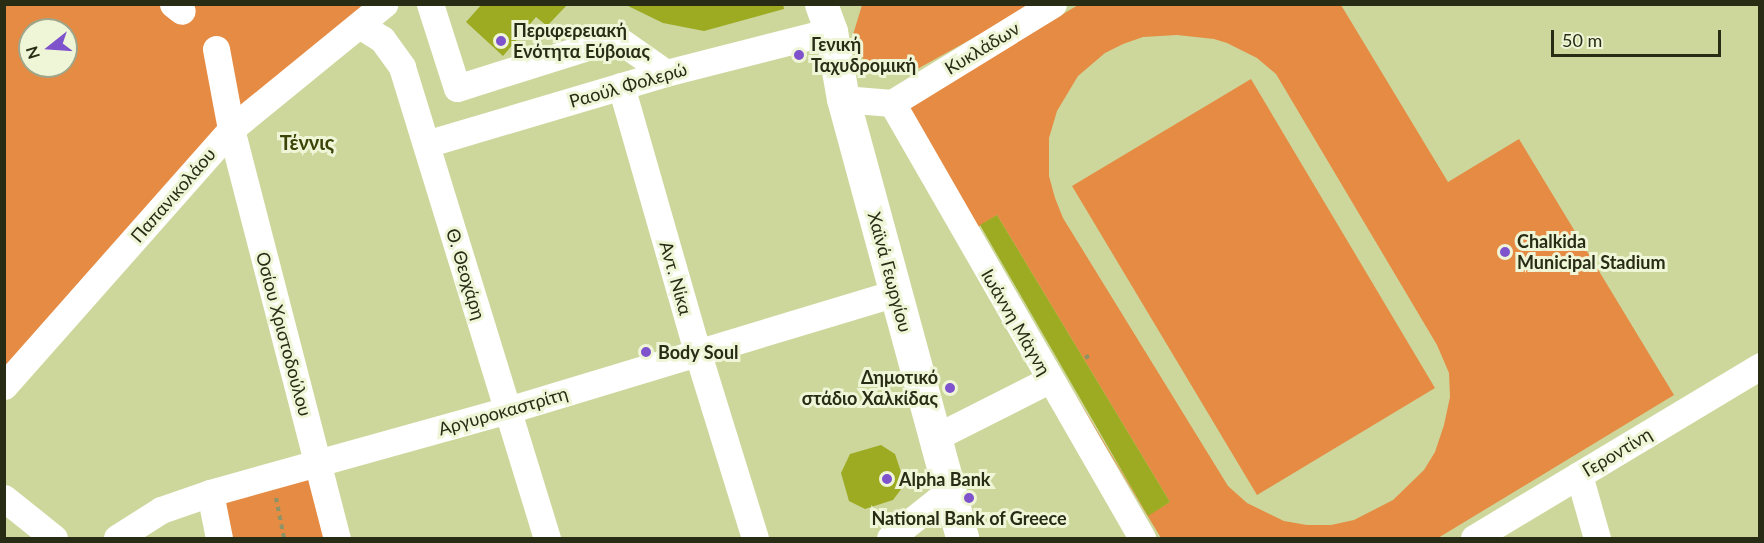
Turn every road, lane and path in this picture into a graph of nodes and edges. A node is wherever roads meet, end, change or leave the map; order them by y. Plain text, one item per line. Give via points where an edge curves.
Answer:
1 (384, 4) edge
2 (430, 4) edge
3 (1053, 4) edge
4 (826, 18) edge
5 (361, 26) junction
6 (216, 49) dead end
7 (666, 73) junction
8 (621, 86) junction
9 (843, 99) junction
10 (892, 103) junction
11 (231, 129) junction
12 (426, 144) junction
13 (895, 292) junction
14 (698, 354) junction
15 (1092, 354) dead end
16 (1085, 358) dead end
17 (1760, 366) edge
18 (1049, 380) junction
19 (4, 386) edge
20 (508, 410) junction
21 (936, 437) junction
22 (318, 464) junction
23 (1579, 475) junction
24 (272, 477) junction
25 (949, 491) junction
26 (210, 493) junction
27 (4, 498) edge
28 (54, 538) edge
29 (117, 538) edge
30 (219, 538) edge
31 (284, 538) edge
32 (337, 538) edge
33 (547, 538) edge
34 (755, 538) edge
35 (890, 538) edge
36 (962, 538) edge
37 (1142, 538) edge
38 (1474, 538) edge
39 (1597, 538) edge

1 - 5 street, Παπανικολάου
2 - 7 street via 457,88 616,38
3 - 10 street, Κυκλάδων
4 - 7 street, Ραούλ Φολερώ
4 - 9 main road, Χαϊνά Γεωργίου
5 - 11 street, Παπανικολάου
5 - 12 street, Θ. Θεοχάρη via 382,39 397,57
6 - 11 street, Οσίου Χριστοδούλου
7 - 8 street, Ραούλ Φολερώ
8 - 12 street, Ραούλ Φολερώ
8 - 14 street, Αντ. Νίκα
9 - 10 street
9 - 13 main road, Χαϊνά Γεωργίου
10 - 18 street, Ιωάννη Μὰγνη
11 - 19 street, Παπανικολάου
11 - 22 street, Οσίου Χριστοδούλου
12 - 20 street, Θ. Θεοχάρη
13 - 14 street, Αργυροκαστρίτη
13 - 21 main road, Χαϊνά Γεωργίου
14 - 20 street, Αργυροκαστρίτη
14 - 34 street, Αντ. Νίκα
15 - 16 path
17 - 23 street, Γεροντίνη
18 - 21 street
18 - 37 street, Ιωάννη Μὰγνη
20 - 22 street, Αργυροκαστρίτη
20 - 33 street, Θ. Θεοχάρη
21 - 25 main road, Χαϊνά Γεωργίου
22 - 24 street, Αργυροκαστρίτη
22 - 32 street, Οσίου Χριστοδούλου
23 - 38 street, Γεροντίνη
23 - 39 street
24 - 26 street, Αργυροκαστρίτη
24 - 31 path
25 - 35 street
25 - 36 main road, Χαϊνά Γεωργίου
26 - 29 street, Αργυροκαστρίτη via 161,510
26 - 30 street
27 - 28 street

